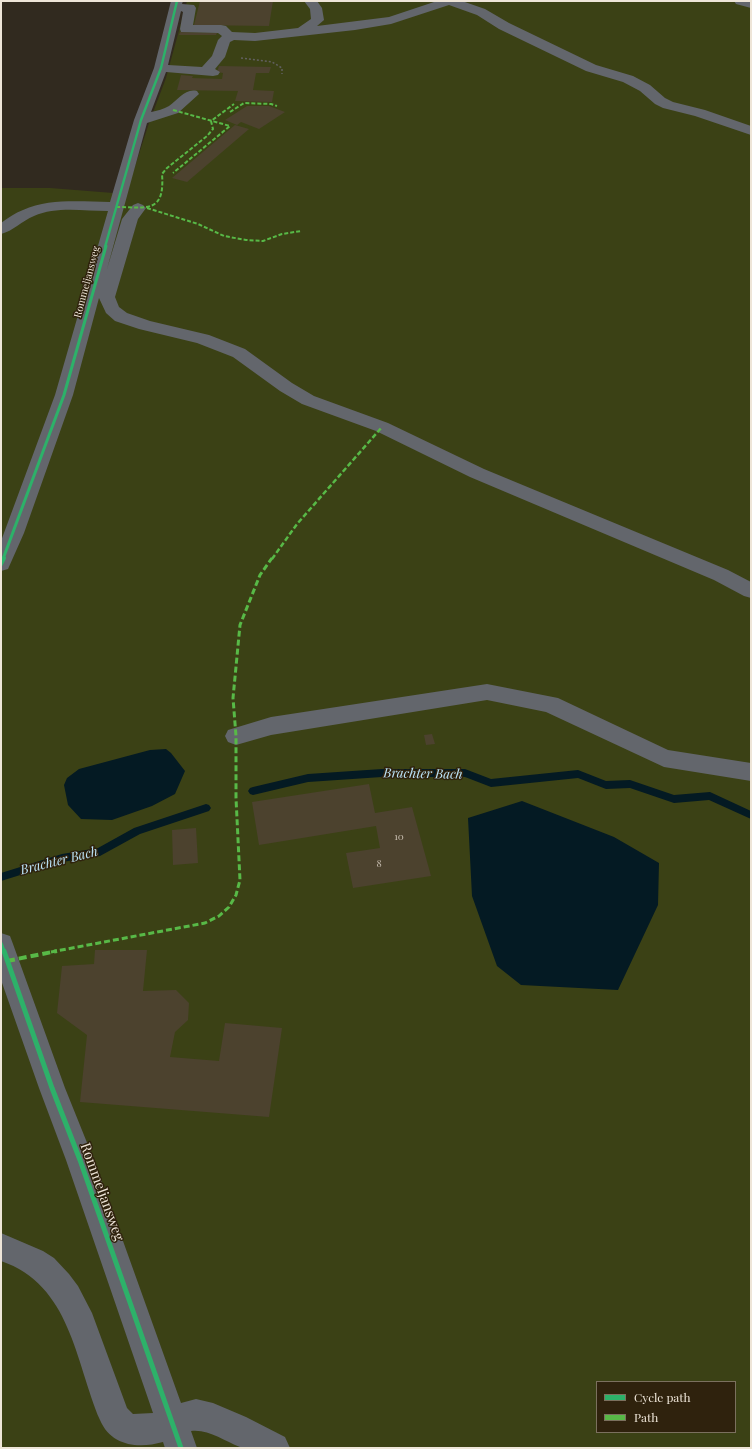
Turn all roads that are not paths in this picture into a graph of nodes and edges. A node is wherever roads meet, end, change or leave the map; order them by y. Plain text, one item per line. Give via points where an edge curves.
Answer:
1 (310, 1) edge
2 (450, 1) edge
3 (740, 1) edge
4 (751, 4) edge
5 (176, 5) edge
6 (301, 32) junction
7 (230, 37) junction
8 (162, 68) junction
9 (192, 94) dead end
10 (141, 120) junction
11 (751, 131) edge
12 (116, 207) junction
13 (138, 208) dead end
14 (1, 229) edge
15 (1, 564) edge
16 (751, 592) edge
17 (236, 736) dead end
18 (751, 772) edge
19 (1, 944) edge
20 (1, 1247) edge
21 (177, 1435) edge
22 (274, 1448) edge

1 - 6 street via 316,8 318,20
2 - 6 street via 391,20
2 - 11 street via 481,12 504,26 591,68 628,79 668,105
3 - 4 street
5 - 7 street via 190,8 186,28 221,29
5 - 8 street, Rommeljansweg
6 - 7 street
7 - 8 street via 224,40 210,71
8 - 10 street, Rommeljansweg
9 - 10 street via 173,110
10 - 12 street, Rommeljansweg
12 - 14 street via 43,209 29,213
12 - 15 street, Rommeljansweg via 64,395
13 - 16 street via 130,219 107,297 112,309 121,317 203,339 239,353 308,400 382,427 477,473 721,575
17 - 18 street via 271,726 487,692 550,704 664,758
19 - 21 street, Rommeljansweg
20 - 21 street via 30,1260 48,1272 61,1287 82,1324 110,1407 119,1423 129,1429
21 - 22 street via 184,1416 197,1415 212,1418

